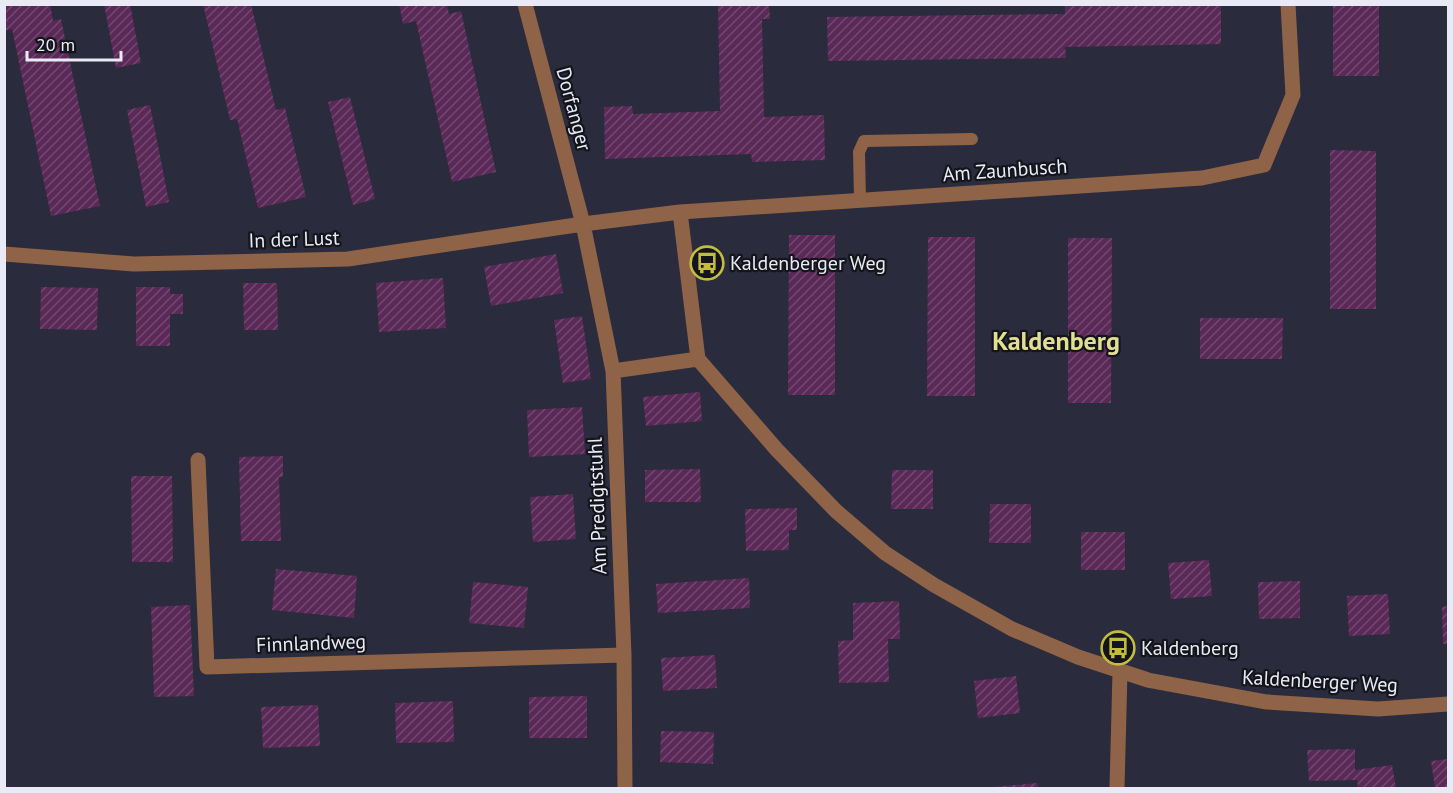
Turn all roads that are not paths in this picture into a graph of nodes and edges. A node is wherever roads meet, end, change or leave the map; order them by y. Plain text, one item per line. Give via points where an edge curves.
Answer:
1 (525, 4) edge
2 (1288, 4) edge
3 (972, 139) dead end
4 (861, 200) junction
5 (680, 212) junction
6 (583, 224) junction
7 (4, 254) edge
8 (698, 359) junction
9 (613, 371) junction
10 (198, 460) dead end
11 (624, 655) junction
12 (1120, 672) junction
13 (1449, 704) edge
14 (625, 789) edge
15 (1117, 789) edge

1 - 6 street, Dorfanger
2 - 4 street, Am Zaunbusch via 1293,95 1264,165 1202,178
3 - 4 lane via 864,141 858,152
4 - 5 street, Am Zaunbusch
5 - 6 street, Am Zaunbusch
5 - 8 street
6 - 7 street, In der Lust via 348,258 135,264
6 - 9 street, Am Predigtstuhl
8 - 9 street
8 - 12 street, Kaldenberger Weg via 808,484 885,553 1012,628
9 - 11 street, Am Predigtstuhl
10 - 11 street, Finnlandweg via 207,667
11 - 14 street, Am Predigtstuhl
12 - 13 street, Kaldenberger Weg via 1267,702 1378,709
12 - 15 street

